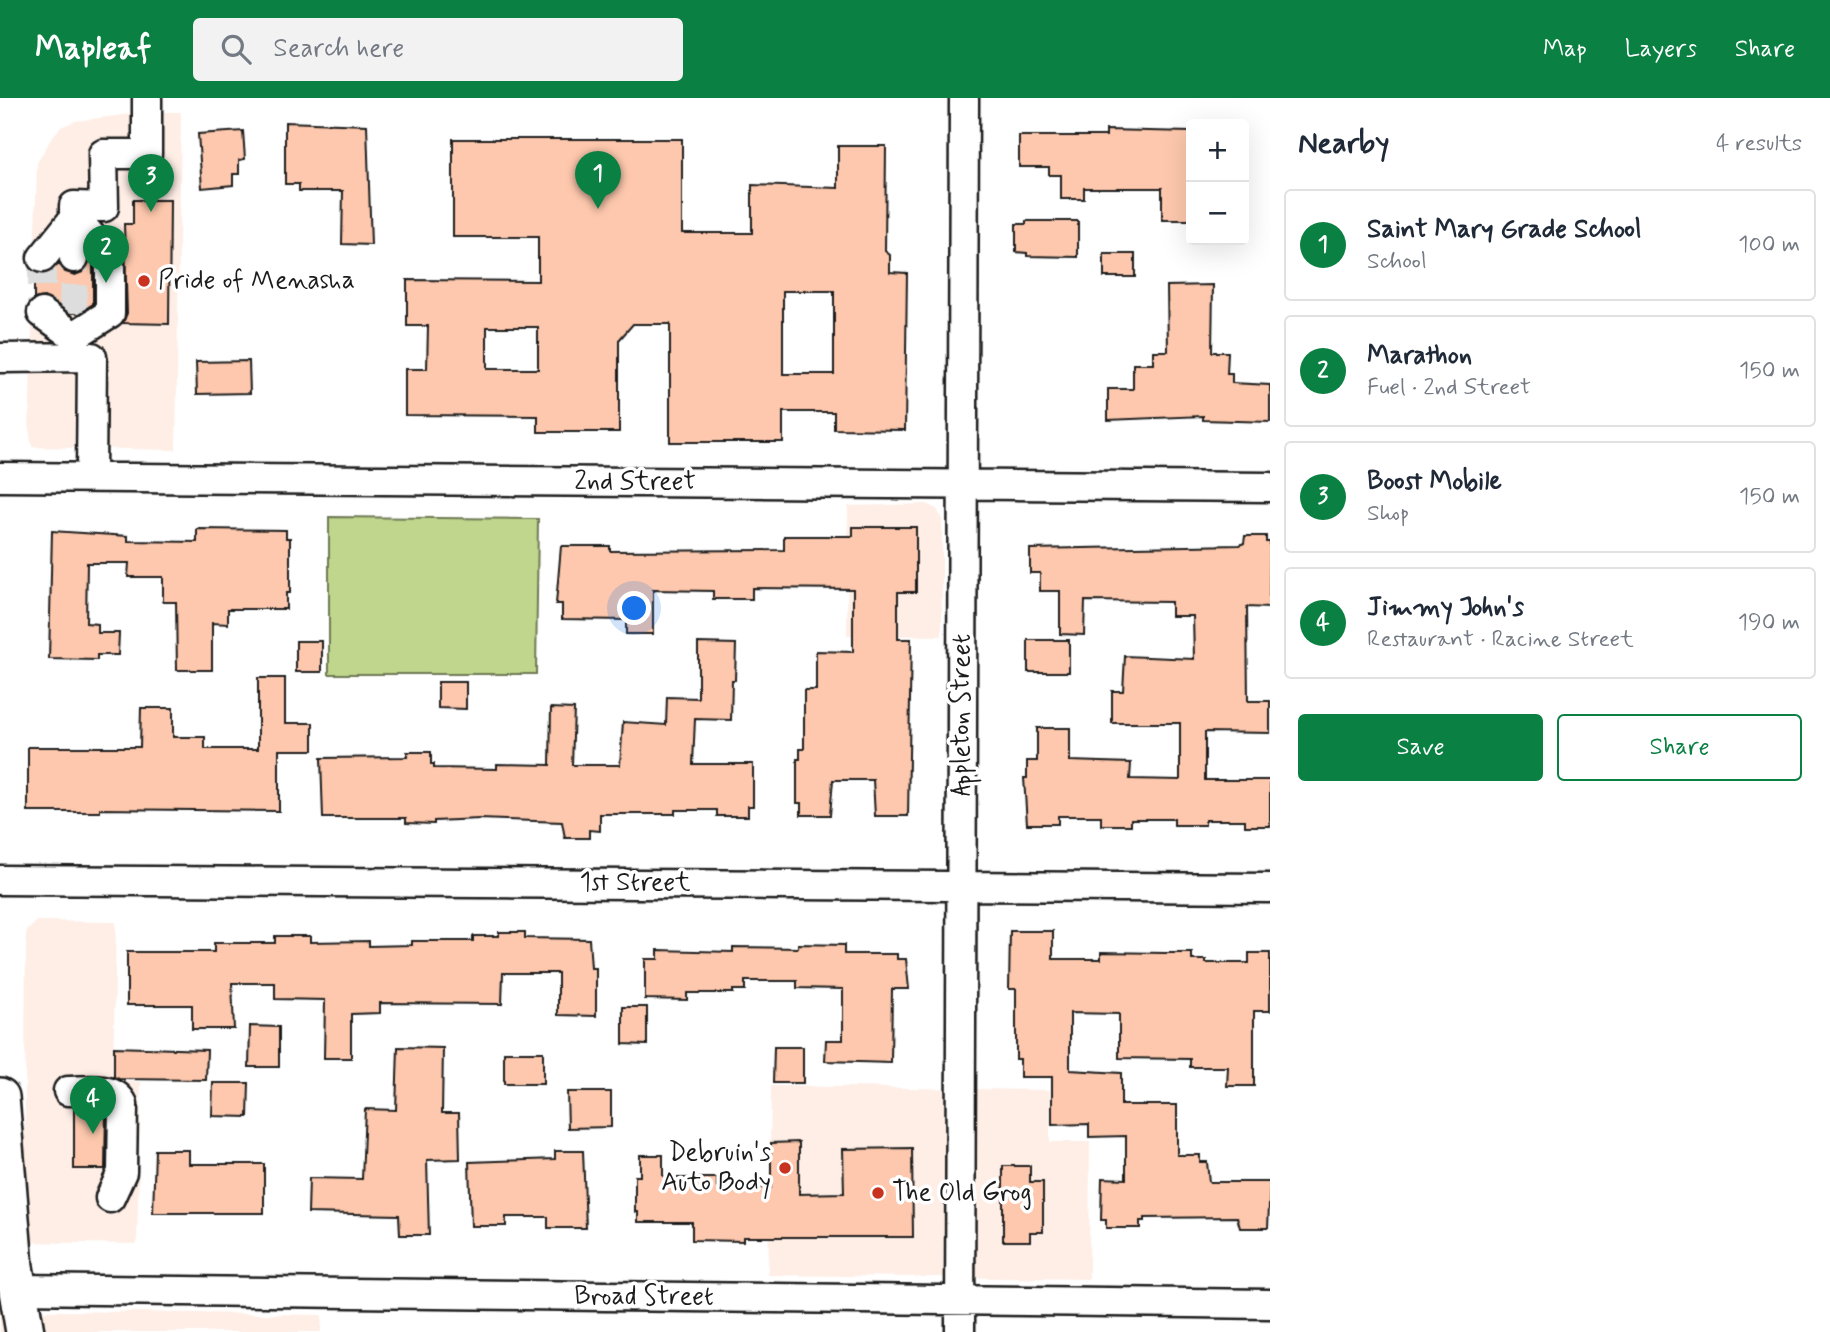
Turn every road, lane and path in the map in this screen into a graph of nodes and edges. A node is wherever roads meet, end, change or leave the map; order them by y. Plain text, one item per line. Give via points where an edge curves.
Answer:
1 (147, 98) edge
2 (964, 98) edge
3 (75, 217) junction
4 (42, 258) tunnel mouth
5 (74, 258) tunnel mouth
6 (42, 313) dead end
7 (74, 335) junction
8 (0, 358) edge
9 (0, 477) edge
10 (91, 477) junction
11 (963, 484) junction
12 (1270, 487) edge
13 (0, 880) edge
14 (962, 885) junction
15 (1270, 888) edge
16 (68, 1091) dead end
17 (0, 1097) edge
18 (110, 1198) dead end
19 (18, 1289) junction
20 (960, 1300) junction
21 (1270, 1304) edge
22 (24, 1332) edge
23 (960, 1332) edge

1 - 3 street via 147,154 103,154 104,207 74,206
2 - 11 street, Appleton Street
3 - 4 street
3 - 5 street
3 - 7 street via 110,258 110,313
6 - 7 street
7 - 8 street
7 - 10 street via 92,357
9 - 10 street, 2nd Street
10 - 11 street, 2nd Street
11 - 12 street, 2nd Street
11 - 14 street, Appleton Street
13 - 14 street, 1st Street
14 - 15 street, 1st Street
14 - 20 street, Appleton Street
16 - 18 street via 111,1091 123,1104 122,1172
17 - 19 main road
19 - 20 street, Broad Street
19 - 22 main road
20 - 21 street, Broad Street
20 - 23 street, Appleton Street

